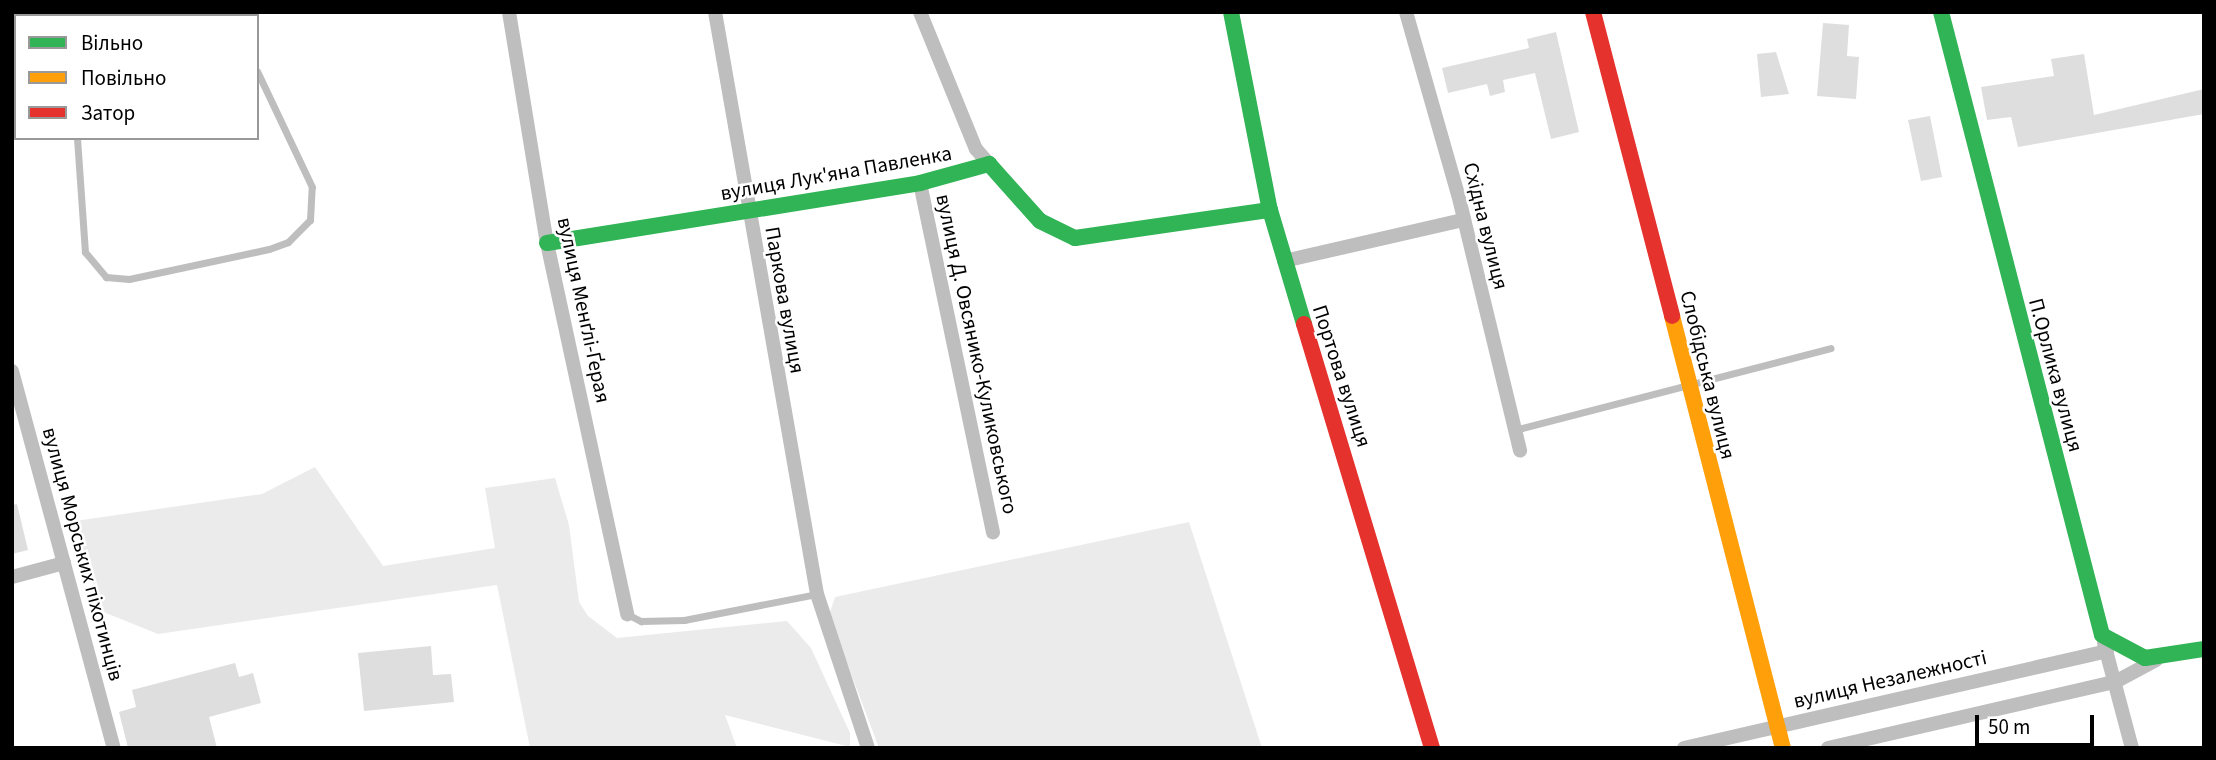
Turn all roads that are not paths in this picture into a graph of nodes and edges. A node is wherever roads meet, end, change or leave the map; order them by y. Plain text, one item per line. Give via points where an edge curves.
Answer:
1 (34, 12) edge
2 (131, 12) edge
3 (509, 12) edge
4 (715, 12) edge
5 (920, 12) edge
6 (1231, 12) edge
7 (1406, 12) edge
8 (1593, 12) edge
9 (1941, 12) edge
10 (149, 13) edge
11 (12, 14) edge
12 (259, 75) edge
13 (77, 140) edge
14 (989, 164) junction
15 (920, 183) junction
16 (748, 209) junction
17 (1270, 211) junction
18 (1463, 220) junction
19 (547, 243) junction
20 (1284, 261) junction
21 (1831, 348) dead end
22 (12, 371) edge
23 (1689, 388) junction
24 (1514, 430) junction
25 (1520, 451) dead end
26 (993, 533) dead end
27 (64, 563) junction
28 (12, 577) edge
29 (817, 594) junction
30 (627, 614) joint
31 (2104, 643) junction
32 (2204, 649) edge
33 (2162, 658) junction
34 (2115, 682) junction
35 (1777, 726) junction
36 (114, 748) edge
37 (868, 748) edge
38 (1432, 748) edge
39 (1684, 748) edge
40 (1783, 748) edge
41 (1828, 748) edge
42 (2132, 748) edge

1 - 11 lane
2 - 10 lane
3 - 19 street, вулиця Менґлі-Ґерая
4 - 16 street, Паркова вулиця
5 - 14 street via 971,138
6 - 17 street, Портова вулиця
7 - 18 street, Східна вулиця
8 - 23 street, Слобідська вулиця
9 - 31 street, П.Орлика вулиця
12 - 13 lane via 312,187 310,220 278,246 129,278 106,277 85,252
14 - 15 street, вулиця Лук'яна Павленка
14 - 17 street via 1040,221 1075,238
15 - 16 street, вулиця Лук'яна Павленка
15 - 26 street, вулиця Д. Овсянико-Куликовського
16 - 19 street, вулиця Лук'яна Павленка
16 - 29 street, Паркова вулиця
17 - 20 street, Портова вулиця
18 - 20 street
18 - 24 street, Східна вулиця
19 - 30 street, вулиця Менґлі-Ґерая
20 - 38 street, Портова вулиця
21 - 23 lane
22 - 27 street, вулиця Морських піхотинців
23 - 24 lane
23 - 35 street, Слобідська вулиця
24 - 25 street, Східна вулиця
27 - 28 street
27 - 36 street, вулиця Морських піхотинців
29 - 30 lane via 684,620 641,621
29 - 37 street, Паркова вулиця
31 - 33 street via 2124,652
31 - 34 street, П.Орлика вулиця
31 - 35 street, вулиця Незалежності
32 - 33 street
33 - 34 street
34 - 41 street
34 - 42 street, П.Орлика вулиця
35 - 39 street, вулиця Незалежності
35 - 40 street, Слобідська вулиця

